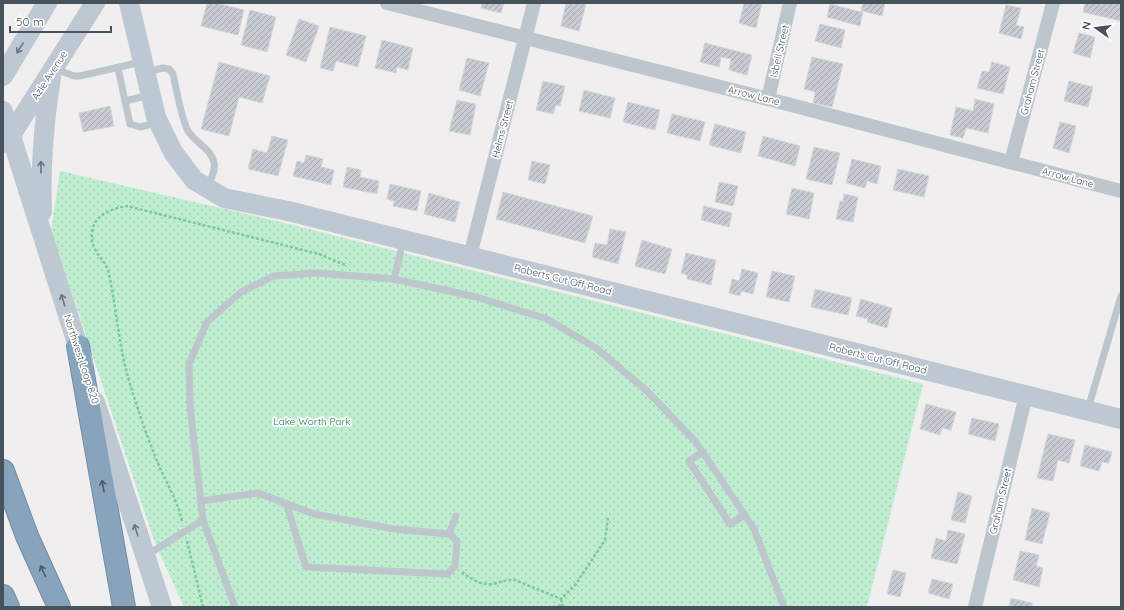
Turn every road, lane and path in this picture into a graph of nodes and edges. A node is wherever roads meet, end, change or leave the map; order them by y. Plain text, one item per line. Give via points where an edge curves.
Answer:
1 (47, 3) edge
2 (95, 3) edge
3 (130, 3) edge
4 (387, 3) edge
5 (534, 3) edge
6 (790, 3) edge
7 (1053, 3) edge
8 (525, 38) junction
9 (144, 67) junction
10 (52, 68) junction
11 (118, 68) junction
12 (3, 76) edge
13 (151, 95) junction
14 (768, 99) junction
15 (125, 101) junction
16 (3, 111) edge
17 (158, 122) junction
18 (7, 141) edge
19 (1011, 162) junction
20 (208, 188) junction
21 (1121, 191) edge
22 (43, 234) junction
23 (404, 240) junction
24 (470, 256) junction
25 (369, 277) junction
26 (394, 278) junction
27 (1121, 296) edge
28 (78, 346) junction
29 (1026, 395) junction
30 (1087, 411) junction
31 (1121, 419) edge
32 (703, 452) junction
33 (3, 471) edge
34 (201, 501) junction
35 (286, 503) junction
36 (745, 515) junction
37 (456, 516) dead end
38 (608, 518) dead end
39 (203, 520) junction
40 (185, 531) junction
41 (449, 534) junction
42 (145, 556) junction
43 (455, 566) junction
44 (3, 596) edge
45 (561, 599) junction
46 (562, 606) edge
47 (8, 607) edge
48 (59, 607) edge
49 (124, 607) edge
50 (162, 607) edge
51 (203, 607) edge
52 (235, 607) edge
53 (552, 607) edge
54 (784, 607) edge
55 (975, 607) edge

1 -> 12 street
2 - 10 street, Azle Avenue
3 - 9 street, Roberts Cut Off Road
4 - 8 street, Arrow Lane
5 - 8 street, Helms Street
6 - 14 street, Isbell Street
7 - 19 street, Graham Street
8 - 14 street, Arrow Lane
8 - 24 street, Helms Street
9 - 11 lane
9 - 13 street, Roberts Cut Off Road
9 - 20 lane via 169,69 173,74 187,129 214,162
10 - 11 lane via 74,76
10 - 18 street, Azle Avenue
22 -> 10 street via 41,158
11 - 15 lane
13 - 15 lane
13 - 17 street, Roberts Cut Off Road
14 - 19 street, Arrow Lane
15 - 17 lane via 130,124 133,126 140,127
16 - 18 street, Northwest Loop 820
17 - 20 street, Roberts Cut Off Road via 173,152 194,180
18 - 22 street, Northwest Loop 820
19 - 21 street, Arrow Lane
20 - 23 street, Roberts Cut Off Road via 224,198
28 -> 22 street, Northwest Loop 820
23 - 24 street, Roberts Cut Off Road
23 - 26 lane
24 - 29 street, Roberts Cut Off Road
25 - 26 lane
25 - 34 lane via 317,273 274,276 241,292 207,322 189,364 190,406
25 - 40 path via 319,254 142,208 116,207 97,220 92,232 92,244 96,255 109,272 130,387
26 - 32 lane via 476,297 548,319 596,348 646,390
27 - 30 lane
42 -> 28 street, Northwest Loop 820
49 -> 28 highway
29 - 30 street, Roberts Cut Off Road
29 - 55 street, Graham Street
30 - 31 street, Roberts Cut Off Road
32 - 36 lane
32 - 36 lane via 689,461 730,524
48 -> 33 highway via 27,536
34 - 35 lane via 258,493
34 - 39 lane
35 - 41 lane via 314,514 346,522
35 - 43 lane via 306,567 447,574
36 - 54 lane via 754,529
37 - 41 lane
38 - 45 path via 605,540 576,584
39 - 40 lane
39 - 52 lane
40 - 42 lane
40 - 51 path
41 - 43 lane via 457,541
42 - 50 street, Northwest Loop 820
43 - 45 path via 473,581 492,584 508,579 515,580
44 - 47 highway
45 - 46 path
46 - 53 path

